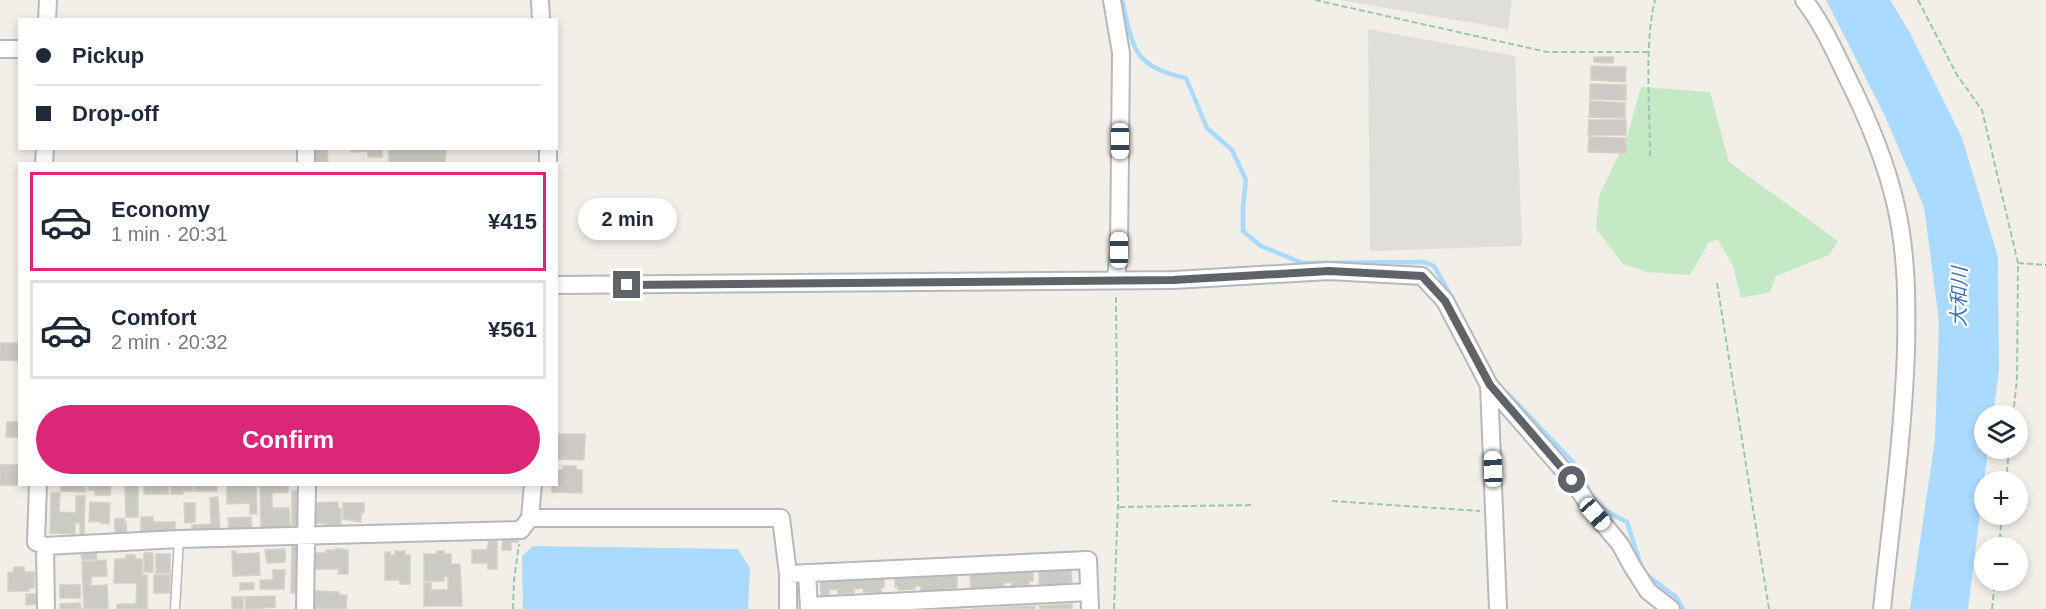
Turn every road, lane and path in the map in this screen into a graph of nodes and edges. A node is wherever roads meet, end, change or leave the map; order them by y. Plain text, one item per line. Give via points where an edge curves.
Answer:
1 (48, 0) edge
2 (540, 0) edge
3 (1112, 0) edge
4 (1315, 0) edge
5 (1655, 0) edge
6 (1804, 0) edge
7 (1918, 0) edge
8 (47, 18) edge
9 (541, 18) edge
10 (0, 49) edge
11 (18, 49) edge
12 (1649, 52) junction
13 (1650, 156) dead end
14 (2019, 263) junction
15 (2046, 265) edge
16 (1116, 279) junction
17 (1717, 283) dead end
18 (558, 285) edge
19 (1490, 385) junction
20 (2014, 405) edge
21 (38, 486) edge
22 (307, 486) edge
23 (533, 486) edge
24 (1332, 501) dead end
25 (1254, 505) dead end
26 (1118, 507) junction
27 (1494, 511) junction
28 (526, 524) junction
29 (307, 535) junction
30 (179, 539) junction
31 (45, 546) junction
32 (807, 573) junction
33 (788, 574) junction
34 (1994, 591) edge
35 (1089, 592) junction
36 (809, 608) edge
37 (46, 609) edge
38 (175, 609) edge
39 (305, 609) edge
40 (513, 609) edge
41 (788, 609) edge
42 (1090, 609) edge
43 (1114, 609) edge
44 (1498, 609) edge
45 (1671, 609) edge
46 (1769, 609) edge
47 (1882, 609) edge
48 (1992, 609) edge

1 - 8 street
2 - 9 street
3 - 16 street via 1121,54
4 - 12 path via 1547,52
5 - 12 path
6 - 47 street via 1834,49 1883,159 1896,207 1906,275 1904,395
7 - 14 path via 1957,75 1982,110
10 - 11 street
12 - 13 path
14 - 15 path
14 - 20 path
16 - 18 street
16 - 19 street via 1173,280 1329,271 1422,276 1445,301
16 - 26 path
17 - 46 path
19 - 27 street
19 - 45 street via 1572,480 1620,544 1648,591
21 - 31 street via 36,542
22 - 29 street
23 - 28 street
24 - 27 path
25 - 26 path
26 - 43 path
27 - 44 street
28 - 29 street
28 - 33 street via 781,518
28 - 40 path via 514,580
29 - 30 street
29 - 39 street
30 - 31 street
30 - 38 lane
31 - 37 street
32 - 33 street
32 - 35 street via 1088,560
32 - 36 street
33 - 41 street
34 - 48 path
35 - 36 street
35 - 42 street

